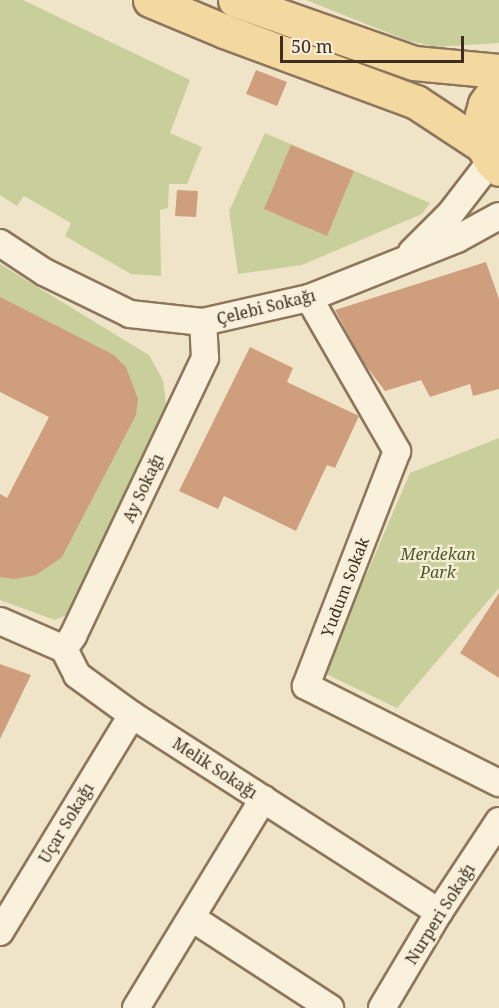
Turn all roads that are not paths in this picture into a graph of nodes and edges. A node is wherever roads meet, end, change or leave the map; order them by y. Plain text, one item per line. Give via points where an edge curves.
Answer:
1 (150, 0) edge
2 (235, 0) edge
3 (499, 71) edge
4 (499, 84) edge
5 (491, 159) edge
6 (499, 216) edge
7 (0, 243) edge
8 (401, 262) junction
9 (309, 298) junction
10 (203, 322) junction
11 (0, 621) edge
12 (64, 649) junction
13 (132, 715) junction
14 (499, 783) edge
15 (263, 799) junction
16 (499, 821) edge
17 (439, 912) junction
18 (192, 918) junction
19 (0, 932) edge
20 (136, 1008) edge
21 (330, 1008) edge
22 (382, 1008) edge

1 - 5 main road via 416,102
2 - 3 main road via 414,63
4 - 5 main road via 482,116
5 - 8 street via 451,213
6 - 8 street, Çelebi Sokağı
7 - 10 street, Çelebi Sokağı via 44,272 130,314
8 - 9 street, Çelebi Sokağı
9 - 10 street, Çelebi Sokağı
9 - 14 street, Yudum Sokak via 397,451 306,686
10 - 12 street, Ay Sokağı via 205,358
11 - 12 street
12 - 13 street, Melik Sokağı via 76,675
13 - 15 street, Melik Sokağı
13 - 19 street, Uçar Sokağı
15 - 17 street, Melik Sokağı
15 - 18 street
16 - 17 street, Nurperi Sokağı
17 - 22 street, Nurperi Sokağı
18 - 20 street
18 - 21 street

